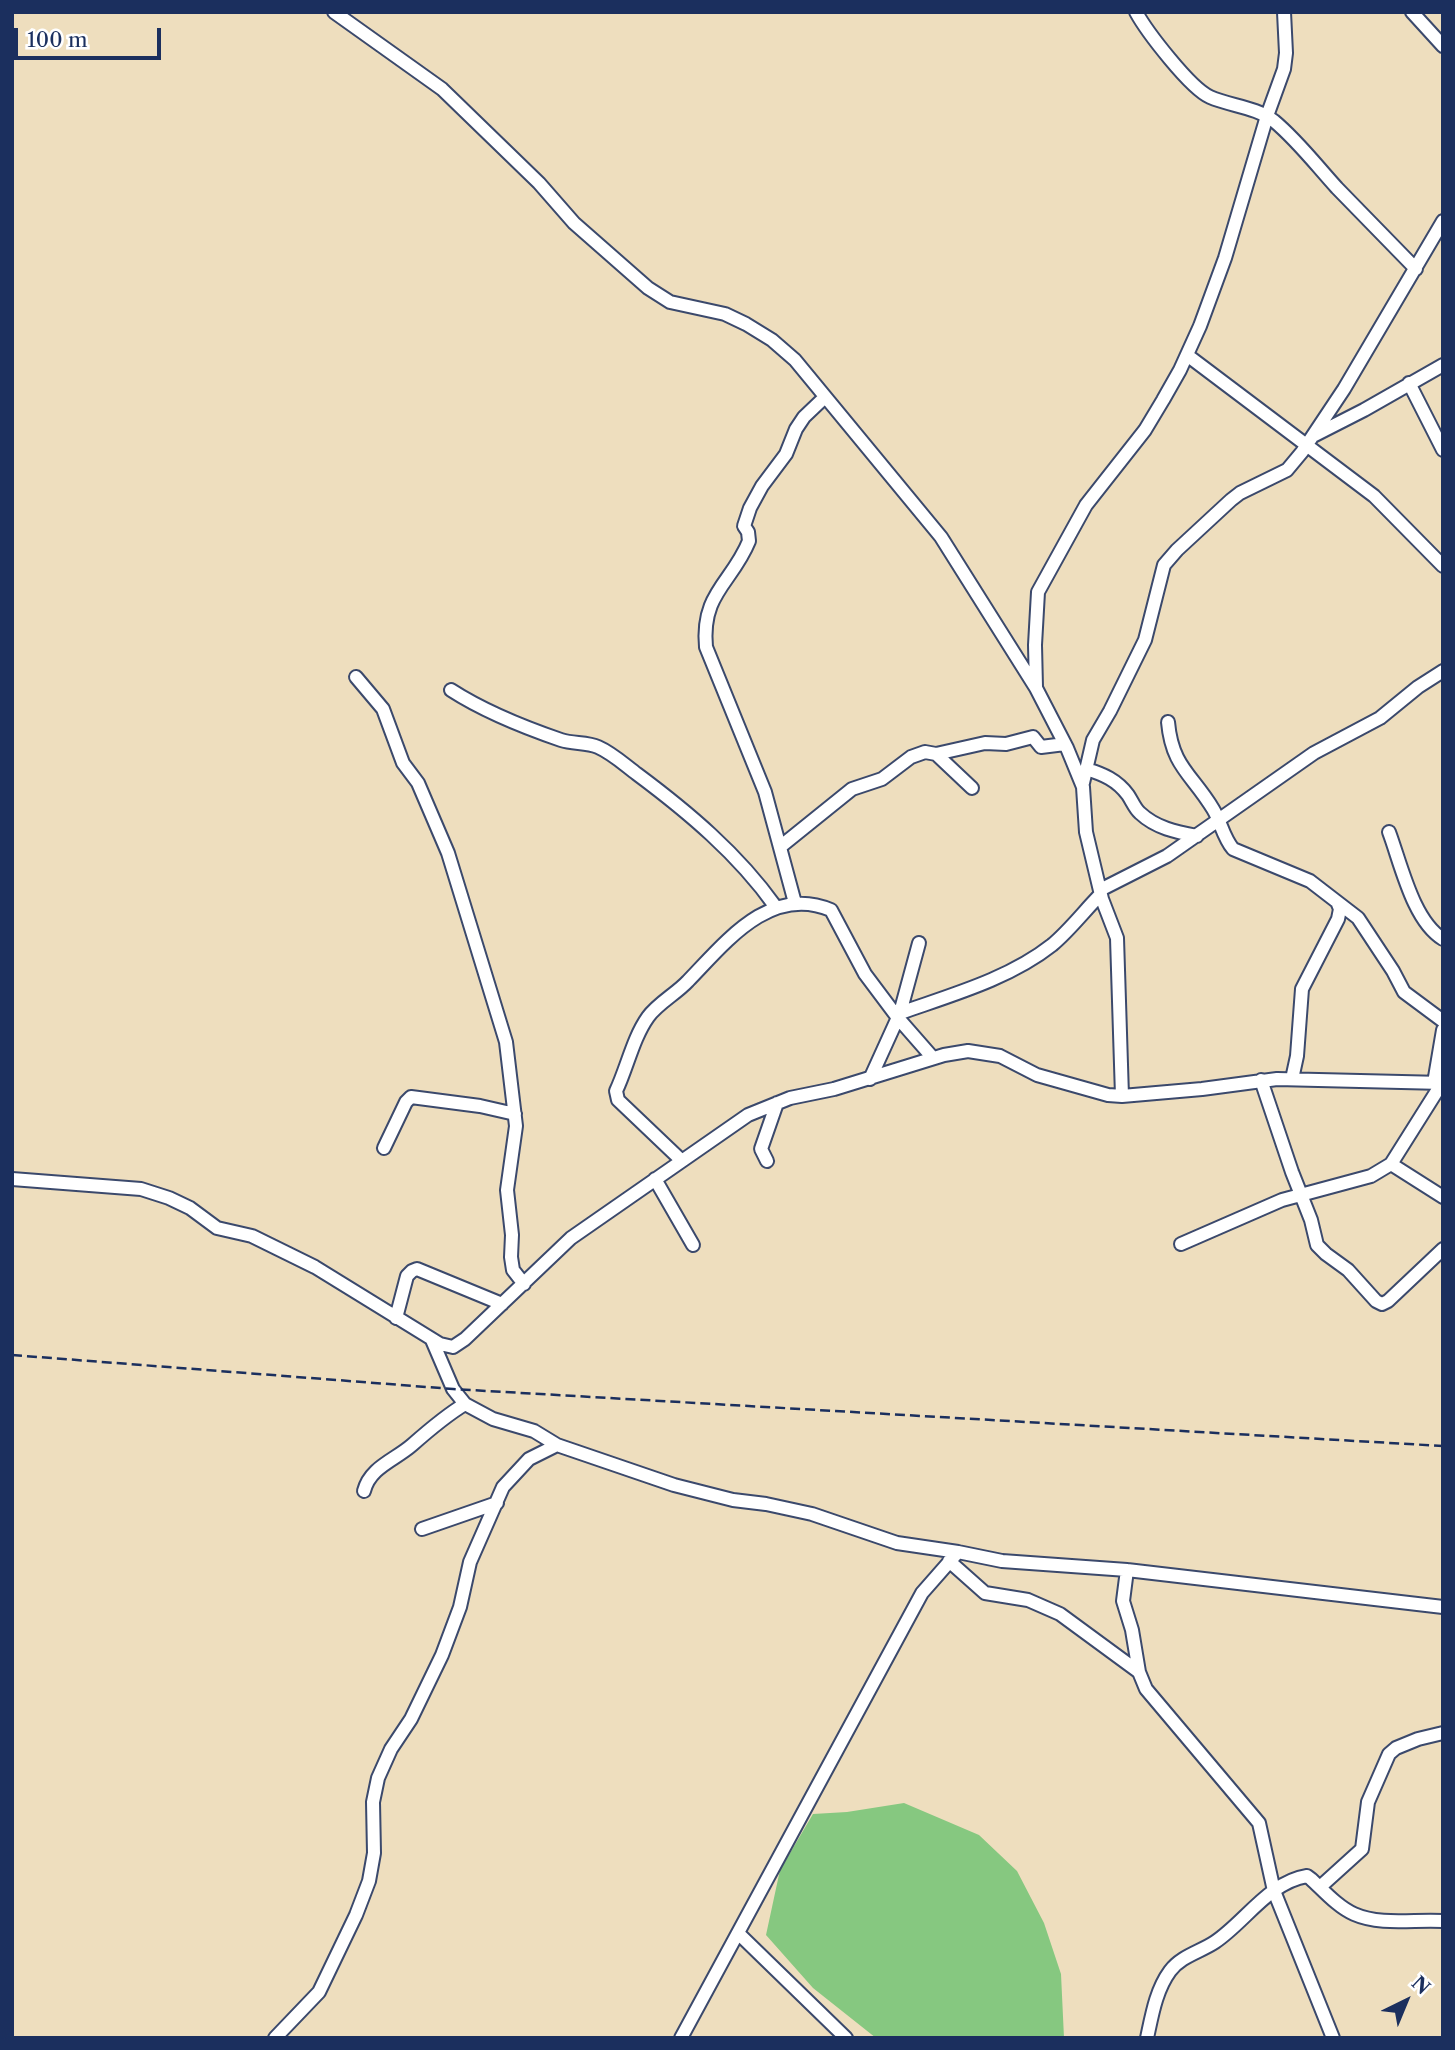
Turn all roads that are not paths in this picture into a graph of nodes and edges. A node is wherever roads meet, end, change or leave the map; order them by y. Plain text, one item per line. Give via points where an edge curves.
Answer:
1 (334, 12) edge
2 (1136, 12) edge
3 (1284, 12) edge
4 (1412, 12) edge
5 (1443, 46) edge
6 (1267, 116) junction
7 (1443, 221) edge
8 (1416, 269) junction
9 (1187, 355) junction
10 (1443, 365) edge
11 (1409, 383) junction
12 (825, 397) junction
13 (1310, 441) junction
14 (1443, 450) edge
15 (1443, 566) edge
16 (1443, 671) edge
17 (356, 677) dead end
18 (1036, 688) junction
19 (451, 690) dead end
20 (1168, 722) dead end
21 (1065, 744) junction
22 (936, 754) junction
23 (1086, 769) junction
24 (1083, 786) junction
25 (972, 788) dead end
26 (1218, 820) junction
27 (1389, 832) dead end
28 (1197, 836) junction
29 (780, 847) junction
30 (1100, 892) junction
31 (795, 903) junction
32 (1338, 904) junction
33 (775, 906) junction
34 (1443, 939) edge
35 (919, 943) dead end
36 (899, 1015) junction
37 (1443, 1021) edge
38 (1443, 1030) edge
39 (933, 1058) junction
40 (870, 1079) junction
41 (1292, 1079) junction
42 (1261, 1080) junction
43 (1440, 1083) edge
44 (1122, 1096) junction
45 (777, 1103) junction
46 (515, 1114) junction
47 (384, 1148) dead end
48 (681, 1160) junction
49 (767, 1161) dead end
50 (1391, 1164) junction
51 (12, 1179) edge
52 (655, 1179) junction
53 (1302, 1195) junction
54 (1443, 1197) edge
55 (1181, 1244) dead end
56 (693, 1245) dead end
57 (1443, 1249) edge
58 (524, 1284) junction
59 (502, 1304) junction
60 (396, 1318) junction
61 (432, 1340) junction
62 (465, 1404) junction
63 (557, 1445) junction
64 (364, 1491) dead end
65 (497, 1503) junction
66 (422, 1528) dead end
67 (953, 1556) junction
68 (1127, 1570) junction
69 (1443, 1606) edge
70 (1139, 1672) junction
71 (1443, 1733) edge
72 (1320, 1887) junction
73 (1274, 1891) junction
74 (1443, 1921) edge
75 (738, 1933) junction
76 (275, 2038) edge
77 (681, 2038) edge
78 (846, 2038) edge
79 (1147, 2038) edge
80 (1333, 2038) edge

1 - 12 street via 442,89 574,223 648,288 670,302 725,314 772,340
2 - 6 street via 1157,44 1201,92
3 - 6 street via 1284,69
4 - 5 street
6 - 8 street via 1305,150
6 - 9 street via 1225,258
7 - 8 street
8 - 13 street
9 - 13 street
9 - 18 street via 1145,429 1086,505 1038,592
10 - 11 street
11 - 13 street
11 - 14 street
12 - 18 street via 941,537
12 - 29 street via 804,417 750,508 744,520 749,541 746,549 705,620 706,647 765,792
13 - 15 street via 1374,496
13 - 23 street via 1287,470 1240,493 1164,565 1145,640 1093,740
16 - 26 street via 1380,718 1314,753
17 - 46 street via 383,709 403,763 418,783 447,853 506,1042
18 - 21 street
19 - 33 street via 490,713 564,741 597,746 616,758 736,858
20 - 26 street via 1177,761
21 - 22 street via 1041,747 1029,736
21 - 24 street
22 - 25 street
22 - 29 street via 930,751 911,757 882,779 852,789
23 - 24 street
23 - 28 street via 1119,784 1149,820
24 - 30 street via 1086,832
26 - 28 street
26 - 32 street via 1233,849 1310,881
27 - 34 street via 1418,909
28 - 30 street
29 - 31 street
30 - 36 street via 1054,944 1038,954 985,982
30 - 44 street via 1117,938
31 - 33 street
31 - 36 street via 826,907 835,913 865,974
32 - 37 street via 1363,923 1404,992
32 - 41 street via 1338,919 1302,989
33 - 48 street via 716,949 687,983 648,1017 616,1091 618,1100
35 - 36 street
36 - 39 street
36 - 40 street
38 - 43 street
39 - 40 street
39 - 44 street via 955,1052 1000,1056 1037,1075
40 - 45 street
41 - 42 street
41 - 43 street
42 - 44 street
42 - 53 street
43 - 50 street
45 - 48 street via 748,1115
45 - 49 street via 761,1149
46 - 47 street via 411,1097
46 - 58 street via 507,1190 513,1269
48 - 52 street
50 - 53 street via 1362,1181
50 - 54 street
51 - 60 street via 141,1189 169,1198 217,1228 251,1236 315,1267
52 - 56 street
52 - 58 street via 571,1238
53 - 55 street
53 - 57 street via 1317,1245 1382,1304
58 - 59 street
59 - 60 street via 417,1269 407,1276
59 - 61 street via 457,1346
60 - 61 street
61 - 62 street via 453,1389
62 - 63 street
62 - 64 street via 385,1462
63 - 65 street via 518,1469
63 - 67 street via 693,1490 812,1514 897,1543
65 - 66 street
65 - 76 street via 470,1562 442,1655 378,1778 373,1802 374,1853 356,1915 319,1992
67 - 68 street
67 - 70 street via 985,1593 1028,1600 1060,1614
67 - 75 street via 922,1593
68 - 69 street
68 - 70 street via 1123,1601
70 - 73 street via 1146,1689 1259,1823
71 - 72 street via 1389,1754 1368,1802 1362,1849
72 - 73 street via 1307,1876
72 - 74 street via 1356,1915
73 - 79 street via 1215,1942 1174,1966 1163,1983
73 - 80 street
75 - 77 street
75 - 78 street

